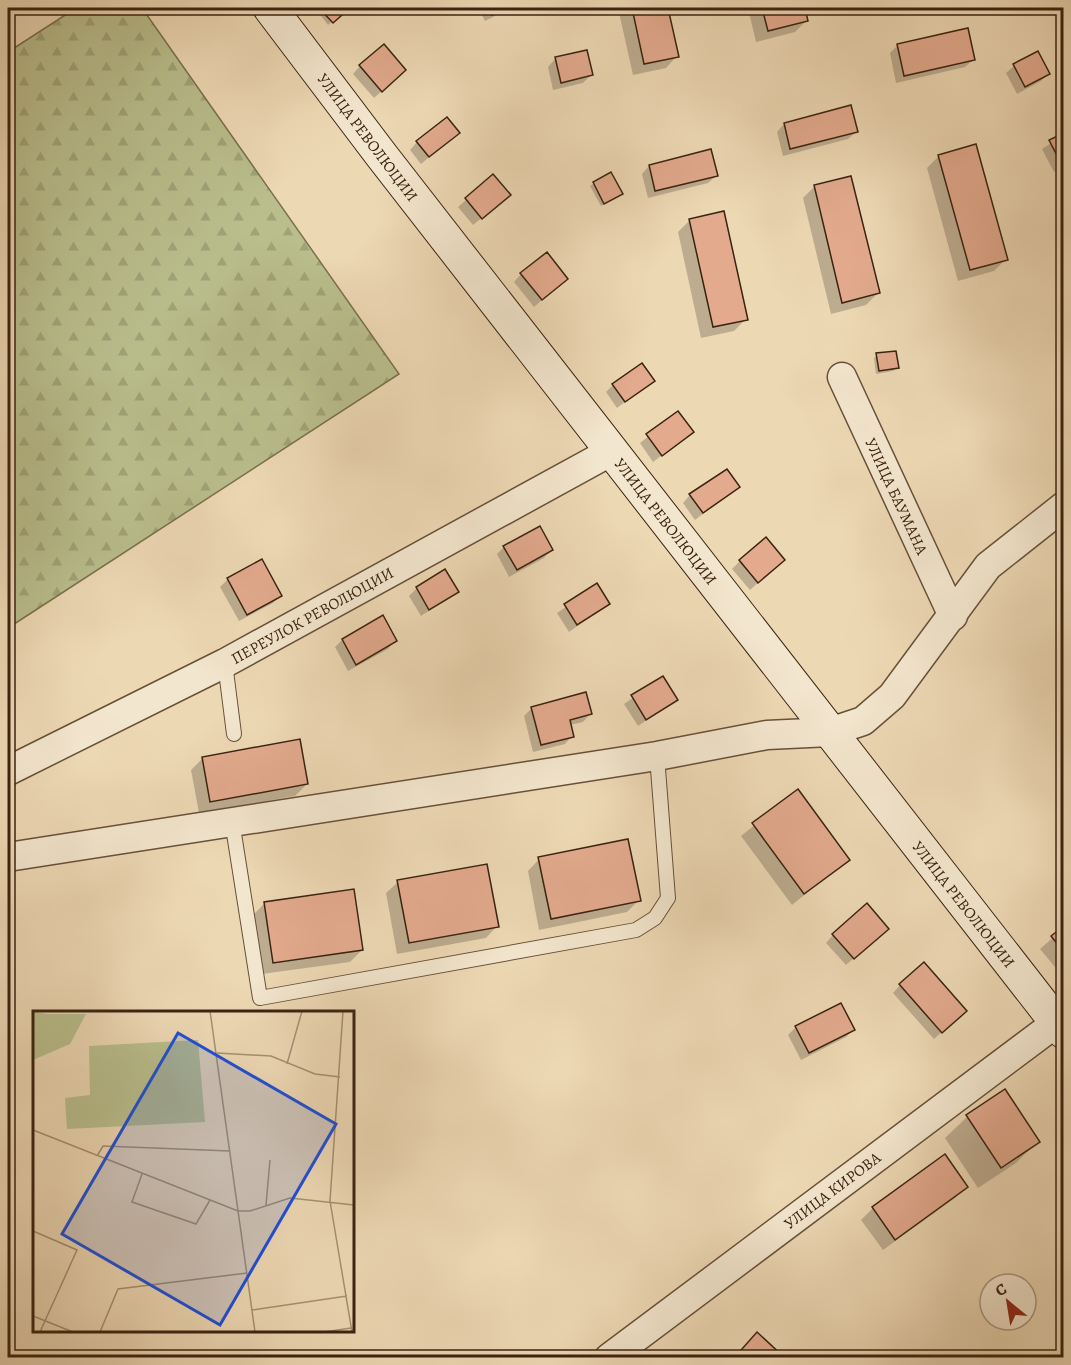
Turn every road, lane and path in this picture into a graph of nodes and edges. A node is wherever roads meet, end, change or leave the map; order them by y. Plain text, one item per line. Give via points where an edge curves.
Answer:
1 (270, 8) edge
2 (842, 376) dead end
3 (612, 451) junction
4 (1064, 506) edge
5 (953, 616) junction
6 (225, 663) junction
7 (830, 732) junction
8 (234, 734) dead end
9 (657, 756) junction
10 (8, 771) edge
11 (232, 821) junction
12 (8, 857) edge
13 (1060, 1027) edge
14 (609, 1358) edge

1 - 3 street, УЛИЦА РЕВОЛЮЦИИ
2 - 5 street, УЛИЦА БАУМАНА
3 - 6 street, ПЕРЕУЛОК РЕВОЛЮЦИИ
3 - 7 street, УЛИЦА РЕВОЛЮЦИИ
4 - 5 street via 988,566
5 - 7 street via 892,696 863,721
6 - 8 lane
6 - 10 street, ПЕРЕУЛОК РЕВОЛЮЦИИ
7 - 9 street via 767,735
7 - 13 street, УЛИЦА РЕВОЛЮЦИИ
9 - 11 street
9 - 11 lane via 668,898 655,918 636,930 260,998
11 - 12 street
13 - 14 street, УЛИЦА КИРОВА

